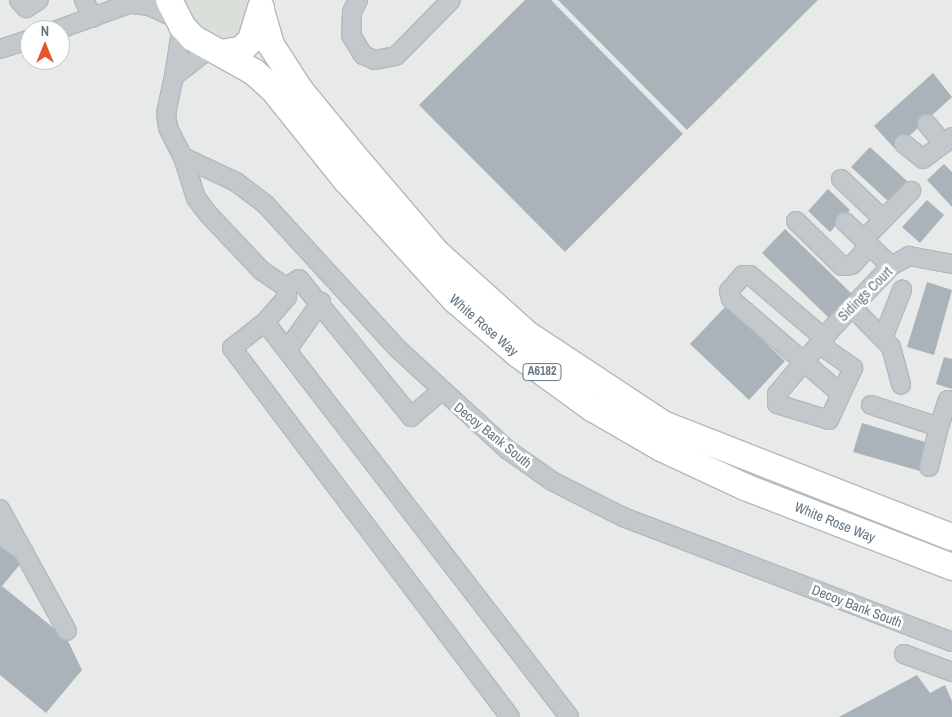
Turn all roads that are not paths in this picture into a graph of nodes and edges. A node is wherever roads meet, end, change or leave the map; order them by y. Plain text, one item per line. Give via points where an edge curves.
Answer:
1 (19, 0) edge
2 (39, 0) edge
3 (84, 0) edge
4 (358, 0) edge
5 (451, 0) edge
6 (137, 2) edge
7 (262, 5) edge
8 (176, 15) edge
9 (92, 18) junction
10 (70, 25) edge
11 (20, 42) edge
12 (0, 49) edge
13 (215, 51) junction
14 (174, 76) junction
15 (927, 124) dead end
16 (948, 140) edge
17 (904, 144) dead end
18 (183, 157) junction
19 (841, 179) dead end
20 (911, 190) dead end
21 (883, 219) junction
22 (796, 221) dead end
23 (845, 222) dead end
24 (866, 243) junction
25 (952, 264) edge
26 (891, 266) junction
27 (286, 287) junction
28 (902, 290) dead end
29 (321, 302) junction
30 (852, 307) junction
31 (265, 322) junction
32 (883, 338) junction
33 (821, 341) junction
34 (287, 350) junction
35 (804, 362) junction
36 (901, 385) dead end
37 (441, 391) junction
38 (840, 393) junction
39 (950, 400) edge
40 (871, 405) dead end
41 (939, 427) junction
42 (929, 467) dead end
43 (0, 508) edge
44 (0, 535) edge
45 (952, 537) edge
46 (28, 555) junction
47 (952, 567) edge
48 (67, 631) dead end
49 (952, 642) edge
50 (904, 654) dead end
51 (952, 672) edge
52 (510, 717) edge
53 (569, 717) edge

1 - 2 street via 26,8
3 - 9 street
4 - 5 street via 352,12 352,35 363,55 375,60 396,56
6 - 8 street
6 - 9 street
7 - 13 highway, White Rose Way via 251,40 241,50
7 - 45 highway, White Rose Way / A6182 via 271,45 300,90 436,252 527,334 663,424
8 - 13 highway, White Rose Way
8 - 14 street
9 - 10 street
11 - 12 street
13 - 14 street
13 - 47 highway, White Rose Way / A6182 via 254,72 273,89 346,180 455,300 519,355 592,408 661,448 745,486
14 - 18 street via 166,113 168,128
15 - 16 street
16 - 17 street via 923,159
18 - 27 street via 196,198 209,215 262,271
18 - 37 street, Decoy Bank South via 254,195
19 - 21 street
20 - 21 street
21 - 24 street
22 - 24 street via 842,266 852,265
23 - 24 street
24 - 26 street
25 - 26 street, Sidings Court via 909,256
26 - 30 street, Sidings Court
27 - 29 street via 299,278
27 - 31 street via 287,296
28 - 32 street
29 - 34 street
29 - 37 street via 411,417
30 - 32 street
30 - 33 street, Sidings Court
31 - 34 street
31 - 52 street via 232,348
32 - 36 street via 895,355
33 - 35 street, Sidings Court
33 - 35 street via 750,275 743,275 731,288 731,299
33 - 38 street via 853,368
34 - 53 street
35 - 38 street
35 - 38 street, Sidings Court via 777,394 777,404 829,420
37 - 49 street, Decoy Bank South via 508,450 583,498 623,517
39 - 41 street
40 - 41 street
41 - 42 street
43 - 46 street
44 - 46 street
46 - 48 street
50 - 51 street

